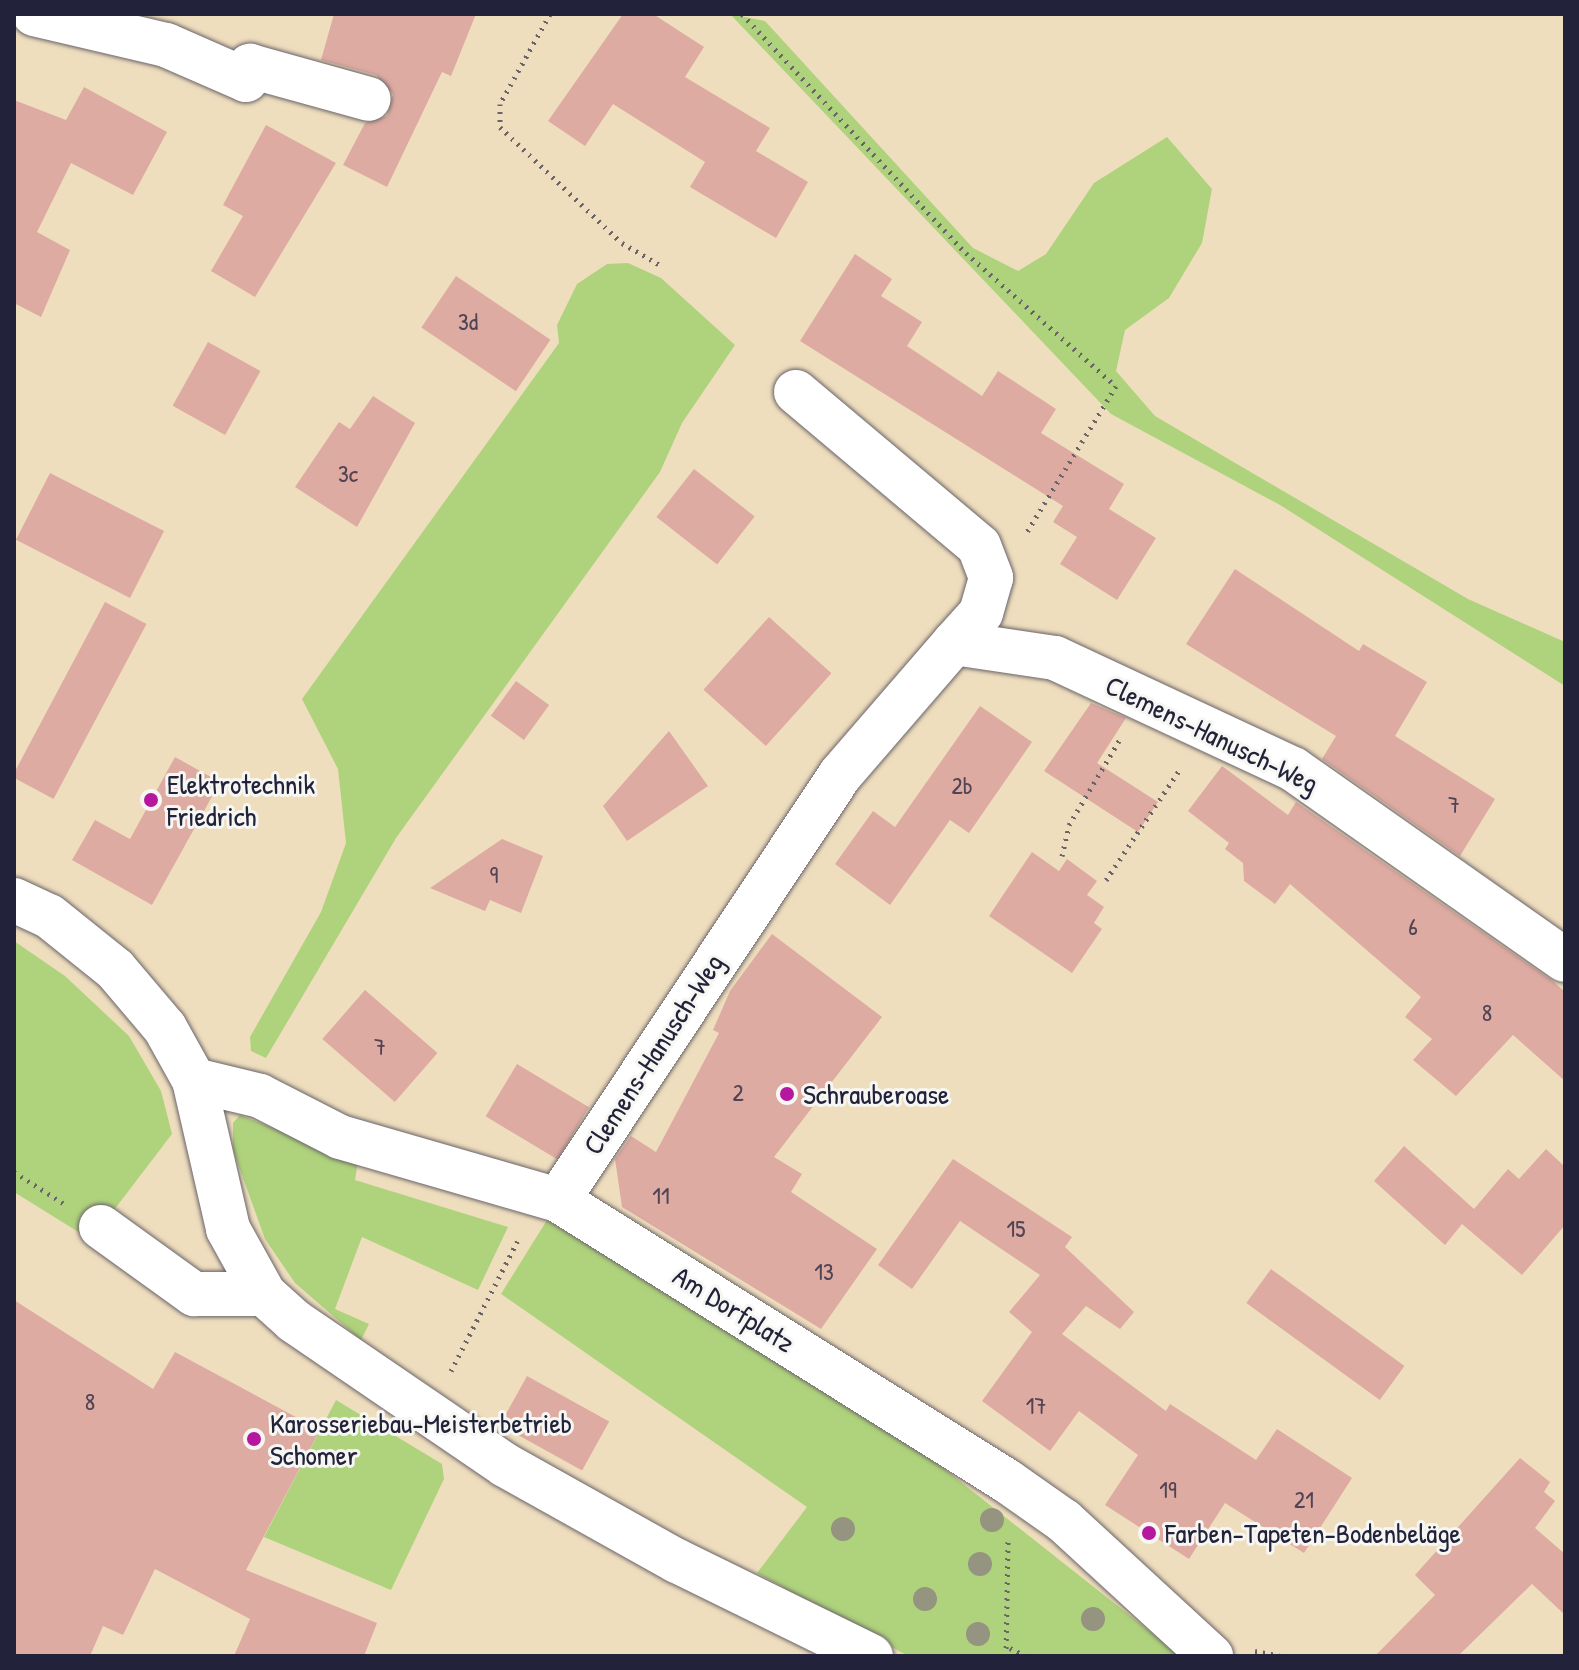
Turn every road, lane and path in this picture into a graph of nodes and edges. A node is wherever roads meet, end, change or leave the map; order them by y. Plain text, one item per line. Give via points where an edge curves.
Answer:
1 (34, 14) edge
2 (550, 14) edge
3 (742, 14) edge
4 (369, 99) dead end
5 (660, 265) dead end
6 (796, 392) dead end
7 (991, 578) junction
8 (954, 643) junction
9 (1125, 731) dead end
10 (1186, 761) dead end
11 (1062, 856) dead end
12 (1106, 880) dead end
13 (14, 900) edge
14 (1565, 960) edge
15 (194, 1080) junction
16 (14, 1172) edge
17 (550, 1197) junction
18 (101, 1227) joint
19 (264, 1294) junction
20 (430, 1416) junction
21 (1007, 1481) junction
22 (1010, 1648) junction
23 (871, 1656) edge
24 (1006, 1656) edge
25 (1025, 1656) edge
26 (1211, 1656) edge

1 - 4 street via 166,45 246,80 250,66
2 - 5 path via 500,104 500,127 622,243
3 - 7 path via 966,253 1116,386
6 - 7 street via 979,546
7 - 8 street, Clemens-Hanusch-Weg via 981,613
8 - 14 street, Clemens-Hanusch-Weg via 1055,658 1279,761
8 - 17 street, Clemens-Hanusch-Weg via 840,775
9 - 11 path via 1069,825
10 - 12 path
13 - 15 street via 49,916 115,969 165,1028
15 - 17 street, Am Dorfplatz via 260,1096 340,1137
15 - 19 street via 228,1229
16 - 18 path
17 - 20 path
17 - 21 street, Am Dorfplatz
18 - 19 street via 194,1294
19 - 20 street
20 - 23 street via 479,1464
21 - 22 path
21 - 26 street, Am Dorfplatz via 1064,1521
22 - 24 path
22 - 25 path

